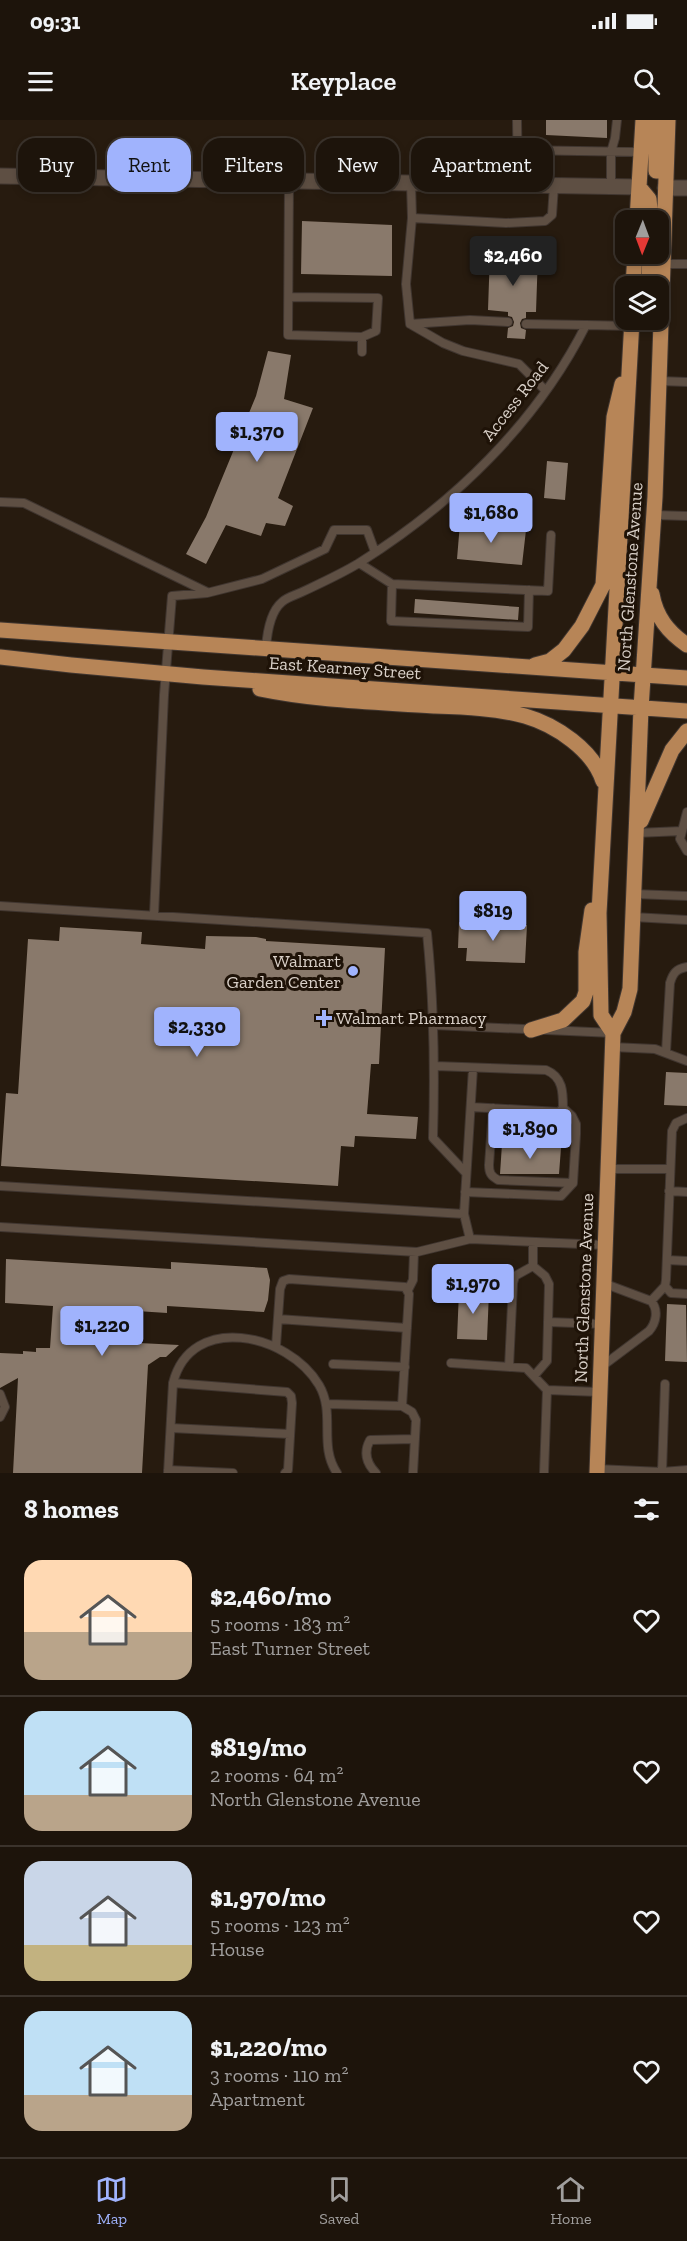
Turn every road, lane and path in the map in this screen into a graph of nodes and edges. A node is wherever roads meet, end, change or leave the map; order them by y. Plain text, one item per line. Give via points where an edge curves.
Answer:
1 (517, 120) edge
2 (617, 120) edge
3 (643, 120) edge
4 (654, 120) edge
5 (668, 120) edge
6 (517, 138) edge
7 (553, 151) edge
8 (611, 152) junction
9 (640, 152) junction
10 (0, 176) edge
11 (203, 179) edge
12 (304, 180) edge
13 (411, 183) edge
14 (554, 186) joint
15 (639, 187) junction
16 (611, 188) junction
17 (665, 188) junction
18 (687, 188) edge
19 (289, 192) edge
20 (411, 192) edge
21 (638, 210) edge
22 (650, 210) edge
23 (664, 210) edge
24 (412, 218) junction
25 (662, 264) edge
26 (669, 264) edge
27 (687, 264) edge
28 (660, 276) edge
29 (289, 297) junction
30 (508, 322) dead end
31 (410, 324) junction
32 (526, 324) dead end
33 (615, 324) edge
34 (586, 326) junction
35 (632, 330) edge
36 (658, 330) edge
37 (362, 337) junction
38 (362, 352) dead end
39 (630, 356) junction
40 (660, 381) junction
41 (687, 382) edge
42 (545, 390) junction
43 (0, 502) edge
44 (654, 515) junction
45 (687, 516) edge
46 (551, 535) dead end
47 (375, 552) junction
48 (359, 563) junction
49 (650, 576) junction
50 (392, 584) junction
51 (530, 590) junction
52 (207, 593) junction
53 (0, 630) edge
54 (168, 641) junction
55 (687, 645) edge
56 (266, 648) junction
57 (0, 657) edge
58 (529, 667) junction
59 (165, 674) junction
60 (611, 674) junction
61 (642, 675) junction
62 (202, 677) junction
63 (687, 678) edge
64 (610, 707) junction
65 (641, 708) junction
66 (687, 711) edge
67 (687, 731) edge
68 (606, 790) junction
69 (687, 812) edge
70 (681, 831) junction
71 (636, 832) junction
72 (687, 851) edge
73 (601, 875) junction
74 (634, 894) junction
75 (687, 896) edge
76 (0, 906) edge
77 (154, 915) junction
78 (633, 917) junction
79 (687, 920) edge
80 (687, 967) edge
81 (434, 1025) junction
82 (531, 1030) junction
83 (613, 1040) junction
84 (666, 1052) junction
85 (687, 1061) edge
86 (435, 1066) junction
87 (473, 1068) junction
88 (471, 1107) junction
89 (493, 1108) junction
90 (563, 1108) junction
91 (687, 1118) edge
92 (608, 1169) junction
93 (670, 1169) junction
94 (466, 1173) junction
95 (573, 1183) junction
96 (0, 1186) edge
97 (669, 1191) junction
98 (465, 1192) junction
99 (687, 1192) edge
100 (464, 1214) junction
101 (0, 1227) edge
102 (470, 1239) junction
103 (533, 1242) junction
104 (604, 1245) junction
105 (414, 1251) junction
106 (667, 1260) junction
107 (687, 1261) edge
108 (532, 1266) junction
109 (603, 1283) junction
110 (665, 1286) junction
111 (408, 1290) junction
112 (687, 1294) edge
113 (651, 1301) junction
114 (278, 1319) junction
115 (548, 1322) junction
116 (602, 1324) junction
117 (407, 1328) junction
118 (276, 1346) junction
119 (451, 1363) dead end
120 (333, 1364) dead end
121 (405, 1367) junction
122 (509, 1367) junction
123 (600, 1367) junction
124 (534, 1376) junction
125 (173, 1383) junction
126 (665, 1384) dead end
127 (547, 1390) junction
128 (599, 1392) junction
129 (0, 1394) edge
130 (327, 1404) junction
131 (402, 1406) junction
132 (0, 1417) edge
133 (171, 1428) junction
134 (290, 1434) junction
135 (415, 1439) junction
136 (687, 1470) edge
137 (168, 1471) edge
138 (597, 1471) edge
139 (662, 1472) edge
140 (233, 1473) edge
141 (285, 1473) edge
142 (337, 1473) edge
143 (376, 1473) edge
144 (413, 1473) edge
145 (544, 1473) edge

1 - 6 lane
2 - 8 lane
3 - 9 main road
4 - 17 main road via 656,176
5 - 17 main road, North Glenstone Avenue
7 - 8 lane
8 - 9 lane
8 - 16 lane
9 - 15 main road
10 - 11 street
12 - 13 street
14 - 16 street
14 - 24 lane via 552,215 545,221
15 - 16 street
15 - 21 main road
15 - 22 main road via 649,199
17 - 18 street
17 - 23 main road, North Glenstone Avenue
19 - 29 lane
20 - 24 lane
24 - 31 lane via 406,284
25 - 28 main road, North Glenstone Avenue
26 - 27 lane
29 - 37 lane via 288,335
29 - 37 lane via 378,298 376,331
30 - 31 lane
31 - 42 lane via 463,351 519,364
32 - 34 lane
33 - 34 lane
34 - 42 lane, Access Road
35 - 39 main road, North Glenstone Avenue
36 - 40 main road, North Glenstone Avenue
37 - 38 lane
39 - 58 main road via 614,417 603,585 582,626 564,650 550,661
39 - 60 main road, North Glenstone Avenue
40 - 41 lane
40 - 44 main road, North Glenstone Avenue
42 - 47 lane, Access Road via 509,440 449,498
43 - 52 lane via 24,503
44 - 45 lane
44 - 49 main road, North Glenstone Avenue
46 - 51 lane via 548,591
47 - 48 lane, Access Road
47 - 52 lane via 367,530 334,530 325,549 312,556 262,579
48 - 50 lane
48 - 56 lane, Access Road via 281,602 272,617
49 - 55 main road via 659,618
49 - 61 main road, North Glenstone Avenue
50 - 51 lane
50 - 51 lane via 391,621 528,627
52 - 54 lane via 172,596
53 - 54 main road, East Kearney Street
54 - 56 main road, East Kearney Street
54 - 59 lane
56 - 58 main road, East Kearney Street
57 - 59 main road, East Kearney Street
58 - 60 main road, East Kearney Street
59 - 62 main road, East Kearney Street
59 - 77 lane
60 - 61 main road, East Kearney Street
60 - 64 main road, North Glenstone Avenue
61 - 63 main road, East Kearney Street
61 - 65 main road, North Glenstone Avenue
62 - 64 main road, East Kearney Street
62 - 68 main road via 305,697 485,709 526,716 558,732 589,756 597,765
64 - 65 main road, East Kearney Street
64 - 68 main road, North Glenstone Avenue
65 - 66 main road, East Kearney Street
65 - 71 main road, North Glenstone Avenue
67 - 71 main road via 672,750
68 - 73 main road, North Glenstone Avenue
69 - 70 lane
70 - 71 lane
70 - 72 lane via 680,839
71 - 74 main road, North Glenstone Avenue
73 - 82 main road via 588,929 583,1001 563,1020
73 - 83 main road, North Glenstone Avenue via 601,1015
74 - 75 lane
74 - 78 main road, North Glenstone Avenue
76 - 77 lane
77 - 81 lane via 427,933
78 - 79 lane
78 - 83 main road, North Glenstone Avenue via 630,989
80 - 84 lane via 672,974
81 - 82 lane
81 - 86 lane
82 - 83 lane
83 - 84 lane
83 - 92 main road, North Glenstone Avenue
84 - 85 lane
86 - 87 lane
86 - 94 lane via 433,1138
87 - 88 lane
87 - 90 lane via 546,1070 555,1074 563,1088
88 - 89 lane
88 - 94 lane
89 - 90 lane via 559,1112
89 - 95 lane via 489,1164 493,1176 498,1180
90 - 95 lane via 576,1124
91 - 93 lane via 676,1123 672,1131
92 - 93 lane
92 - 104 main road, North Glenstone Avenue
93 - 97 lane
94 - 98 lane
95 - 98 lane via 561,1196
96 - 100 lane
97 - 99 lane
97 - 106 lane
98 - 100 lane
100 - 102 lane
101 - 105 lane
102 - 103 lane
102 - 105 lane
103 - 104 lane
103 - 108 lane
104 - 109 main road, North Glenstone Avenue
105 - 111 lane via 413,1280
106 - 107 lane
106 - 110 lane
108 - 115 lane via 549,1284
108 - 122 lane via 515,1276 513,1283
109 - 113 lane
109 - 116 main road, North Glenstone Avenue
110 - 112 lane via 671,1293
110 - 113 lane
111 - 114 lane via 289,1279 281,1284
111 - 117 lane
113 - 123 lane via 656,1311 654,1326
114 - 117 lane
114 - 118 lane
115 - 116 lane
115 - 124 lane via 547,1361
116 - 123 main road, North Glenstone Avenue
117 - 121 lane
118 - 125 lane via 242,1338 216,1339 190,1354
118 - 130 lane via 302,1362 320,1386
119 - 122 lane
120 - 121 lane
121 - 131 lane
122 - 124 lane via 526,1368
123 - 128 main road, North Glenstone Avenue
124 - 127 lane
125 - 133 lane
125 - 134 lane via 287,1392 292,1403
126 - 139 lane
127 - 128 lane
127 - 145 lane
128 - 138 main road, North Glenstone Avenue
129 - 132 lane via 5,1407
130 - 131 lane
130 - 142 lane via 327,1448
131 - 135 lane via 415,1416
133 - 134 lane
133 - 137 lane
134 - 141 lane
135 - 143 lane via 370,1440 367,1461
135 - 144 lane
136 - 139 lane
137 - 140 lane
138 - 139 lane

